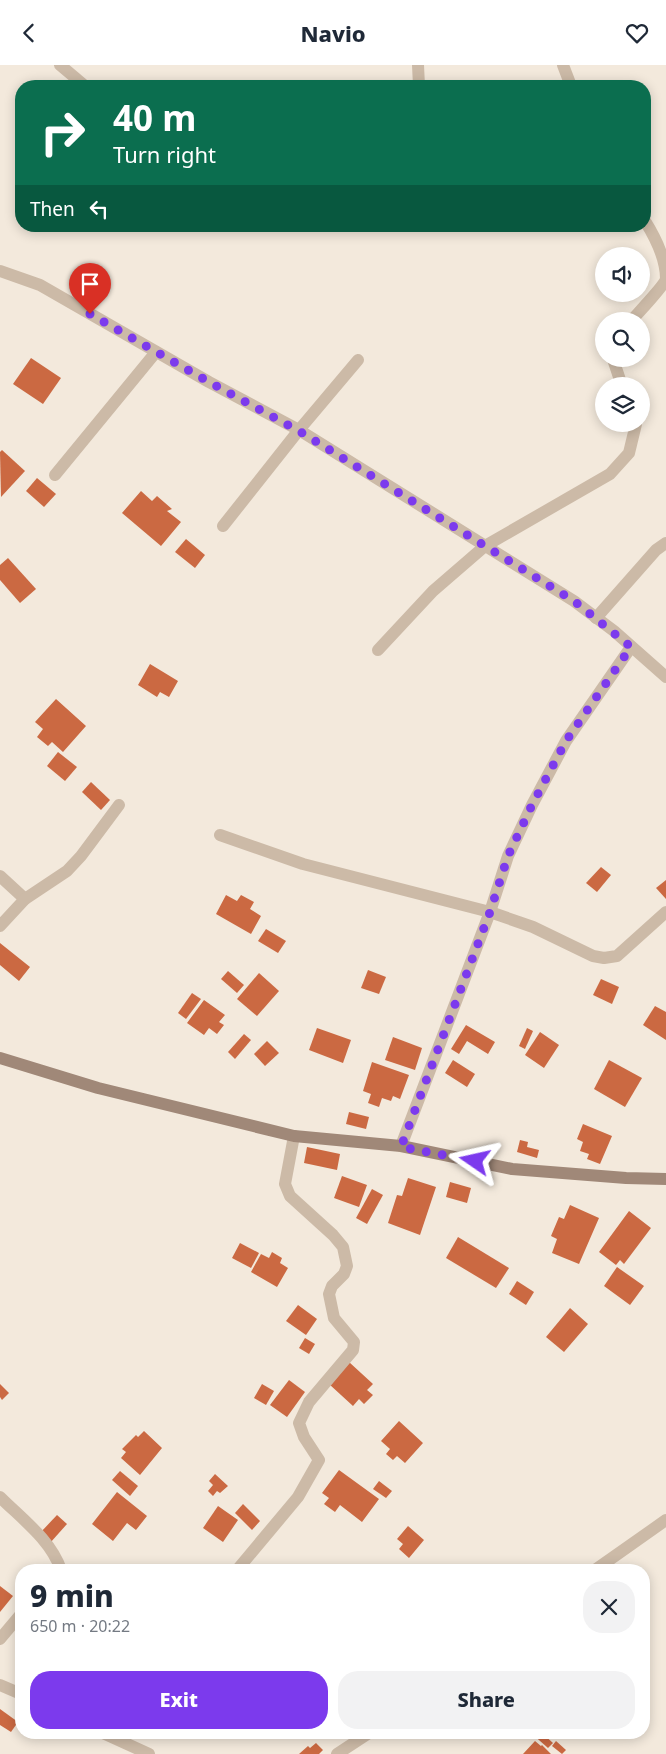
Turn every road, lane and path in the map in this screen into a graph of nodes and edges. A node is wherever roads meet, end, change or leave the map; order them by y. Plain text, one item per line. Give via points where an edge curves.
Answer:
1 (60, 65) edge
2 (418, 65) edge
3 (564, 65) edge
4 (77, 80) edge
5 (419, 80) edge
6 (569, 80) edge
7 (651, 231) edge
8 (0, 271) edge
9 (639, 312) edge
10 (156, 352) junction
11 (358, 360) dead end
12 (299, 431) junction
13 (634, 432) edge
14 (54, 475) dead end
15 (224, 525) dead end
16 (666, 543) edge
17 (484, 546) junction
18 (596, 617) junction
19 (631, 647) junction
20 (378, 650) dead end
21 (666, 677) edge
22 (119, 805) dead end
23 (220, 835) dead end
24 (0, 877) edge
25 (25, 899) junction
26 (490, 912) junction
27 (666, 912) edge
28 (0, 926) edge
29 (0, 1058) edge
30 (294, 1136) junction
31 (401, 1147) junction
32 (666, 1179) edge
33 (0, 1497) edge
34 (666, 1520) edge
35 (59, 1564) edge
36 (242, 1564) edge
37 (604, 1564) edge
38 (15, 1621) edge
39 (0, 1639) edge
40 (0, 1685) edge
41 (15, 1692) edge
42 (116, 1739) edge
43 (360, 1739) edge
44 (149, 1754) edge
45 (338, 1754) edge

1 - 4 street
2 - 5 street
3 - 6 street
7 - 9 street via 666,261 666,280
8 - 10 street via 40,285
10 - 12 street
10 - 14 street
11 - 12 street
12 - 15 street
12 - 17 street
13 - 17 street via 629,453 610,474
16 - 18 street
17 - 18 street
17 - 20 street via 433,591
18 - 19 street
19 - 21 street
19 - 26 street via 566,741 508,856
22 - 25 street via 66,871
23 - 26 street via 303,864
24 - 25 street
25 - 28 street
26 - 27 street via 604,958 616,956
26 - 31 street
29 - 30 main road via 98,1088
30 - 31 main road
30 - 36 street via 285,1184 290,1196 343,1247 347,1266 329,1294 334,1318 354,1342 352,1350 309,1402 299,1423 319,1460 298,1497
31 - 32 main road via 512,1169
33 - 35 street via 45,1542
34 - 37 street
38 - 39 street
40 - 41 street
42 - 44 street
43 - 45 street

